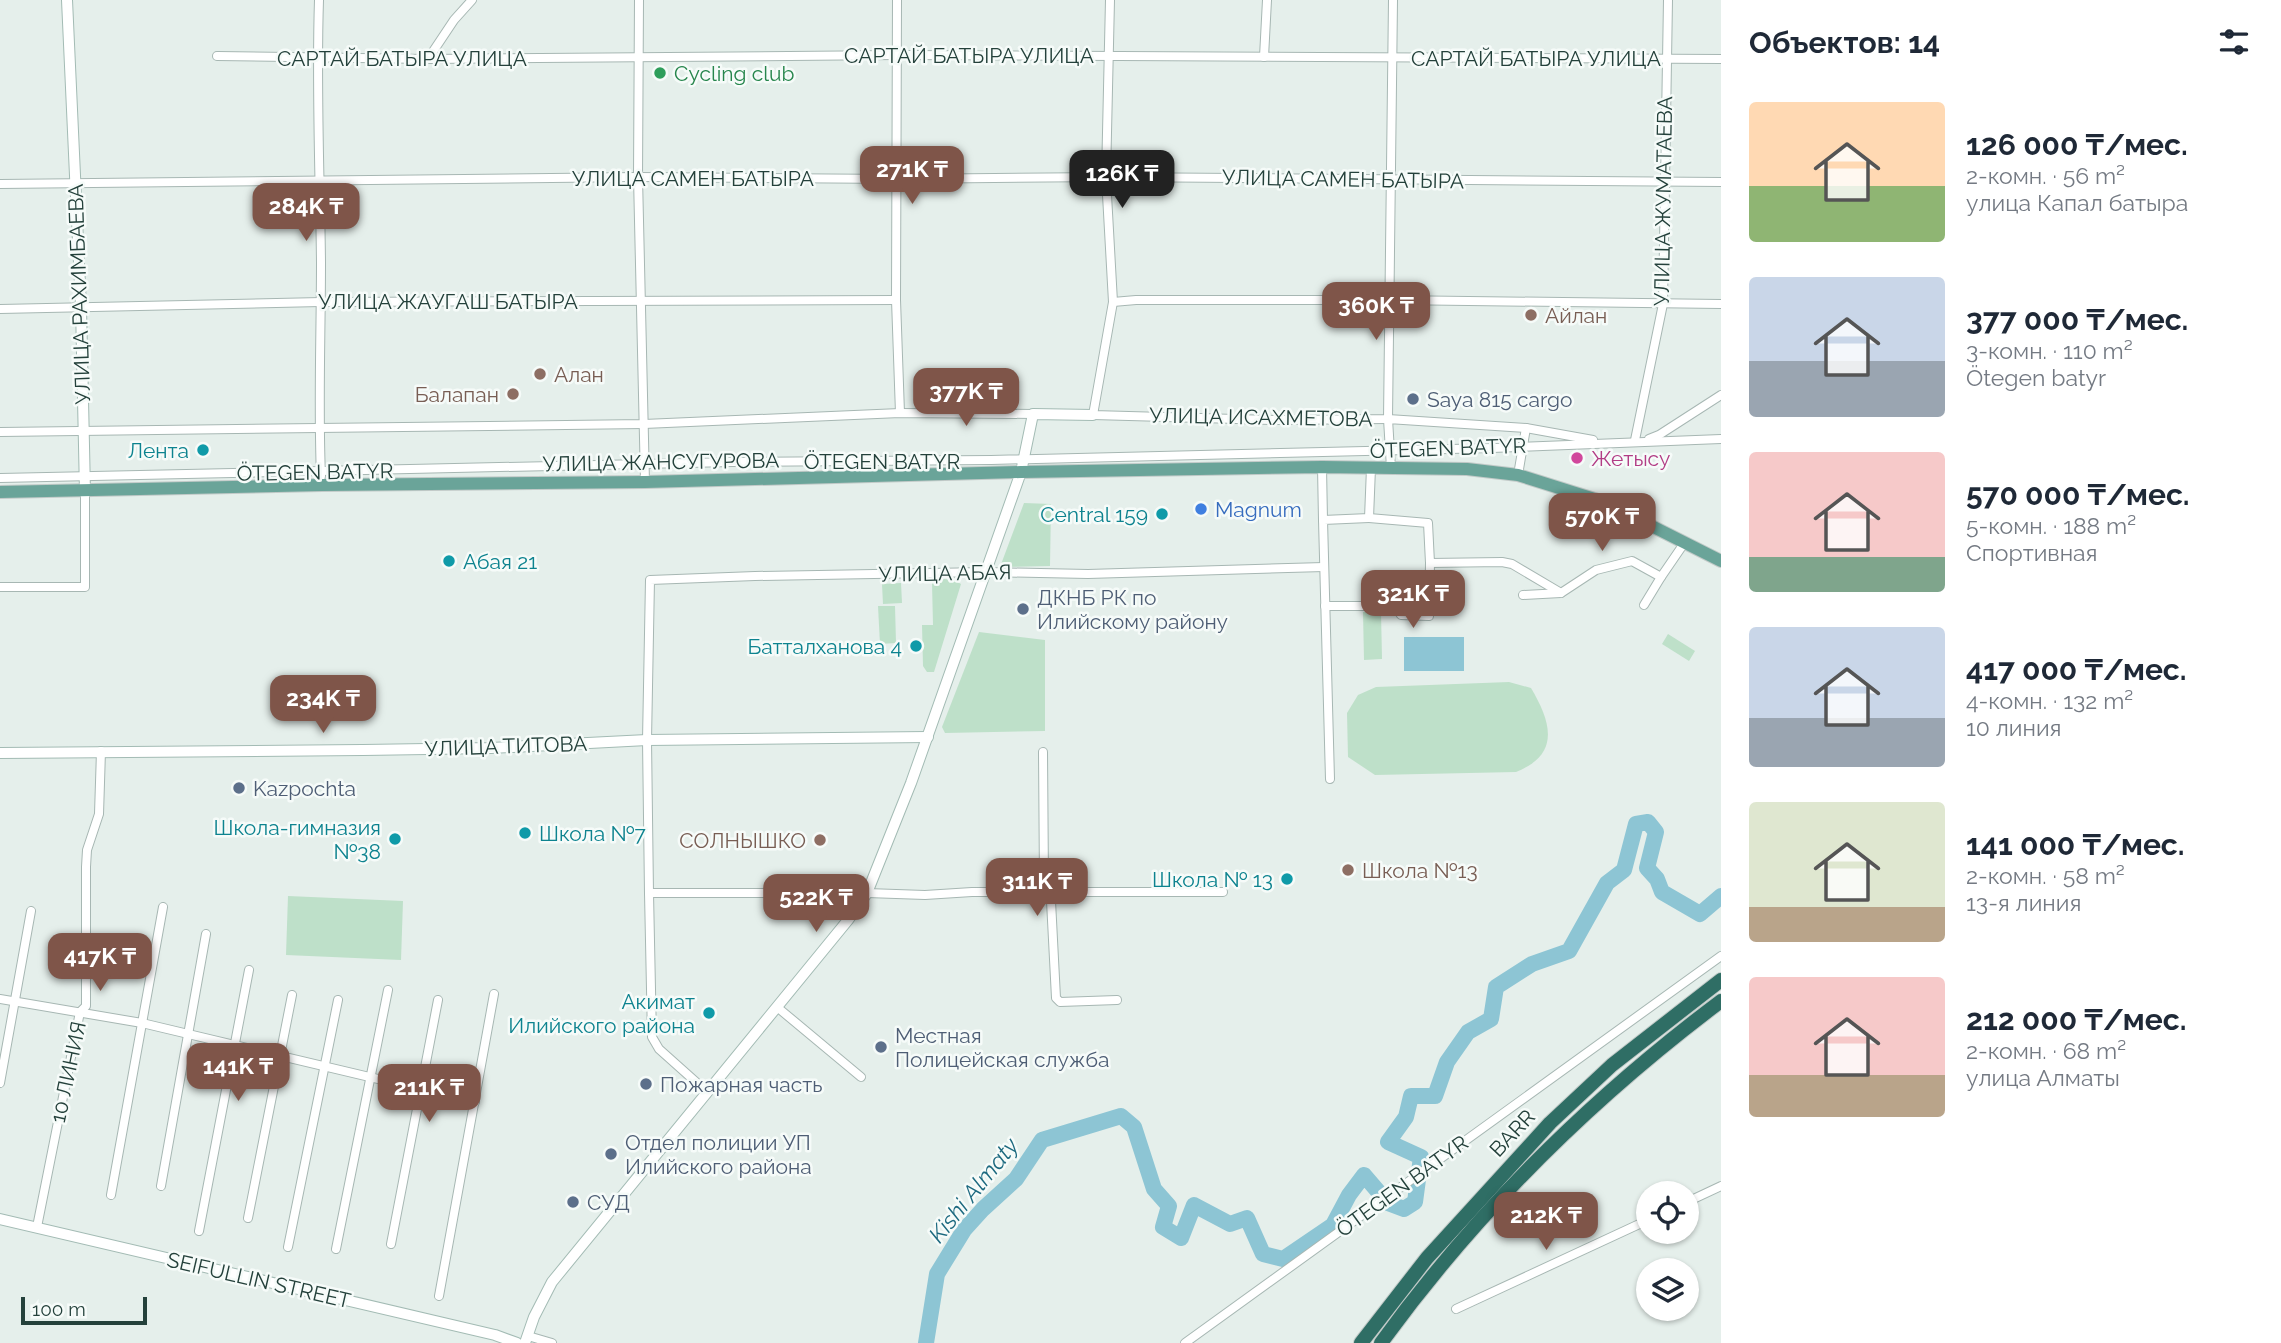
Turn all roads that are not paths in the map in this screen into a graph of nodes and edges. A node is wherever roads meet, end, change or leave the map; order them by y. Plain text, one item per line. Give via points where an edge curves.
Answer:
1 (67, 0) edge
2 (319, 0) edge
3 (472, 0) edge
4 (639, 0) edge
5 (897, 0) edge
6 (1110, 0) edge
7 (1267, 0) edge
8 (1393, 0) edge
9 (1668, 0) edge
10 (897, 55) junction
11 (1108, 55) junction
12 (637, 56) junction
13 (218, 57) dead end
14 (1264, 57) junction
15 (1392, 57) junction
16 (317, 59) junction
17 (428, 59) junction
18 (1667, 59) junction
19 (1721, 59) edge
20 (638, 177) junction
21 (1106, 177) junction
22 (898, 179) junction
23 (320, 180) junction
24 (1391, 180) junction
25 (1665, 181) junction
26 (1721, 182) edge
27 (0, 184) edge
28 (75, 184) junction
29 (641, 300) junction
30 (896, 300) junction
31 (1391, 300) junction
32 (321, 302) junction
33 (1113, 302) junction
34 (1663, 304) junction
35 (1721, 304) edge
36 (81, 307) junction
37 (0, 309) edge
38 (1721, 395) edge
39 (900, 413) junction
40 (1033, 414) junction
41 (1093, 415) junction
42 (1388, 419) junction
43 (644, 424) junction
44 (319, 428) junction
45 (1526, 428) junction
46 (83, 430) junction
47 (0, 432) edge
48 (1721, 439) edge
49 (1635, 440) junction
50 (1322, 467) junction
51 (1371, 468) junction
52 (1391, 468) junction
53 (1021, 472) junction
54 (1518, 475) junction
55 (0, 478) edge
56 (645, 482) junction
57 (322, 485) junction
58 (0, 492) edge
59 (85, 492) junction
60 (1369, 518) junction
61 (1323, 520) junction
62 (1685, 542) junction
63 (1721, 561) edge
64 (1430, 563) junction
65 (1324, 567) junction
66 (986, 572) junction
67 (1661, 577) junction
68 (0, 587) edge
69 (1560, 593) junction
70 (1523, 595) dead end
71 (1644, 605) dead end
72 (1325, 606) junction
73 (928, 737) junction
74 (647, 740) junction
75 (102, 751) junction
76 (0, 752) edge
77 (1043, 752) dead end
78 (1330, 779) dead end
79 (649, 892) junction
80 (867, 892) junction
81 (1048, 892) junction
82 (1223, 892) dead end
83 (163, 907) dead end
84 (31, 911) dead end
85 (205, 934) dead end
86 (1721, 956) edge
87 (249, 970) dead end
88 (1721, 980) edge
89 (388, 990) dead end
90 (494, 994) dead end
91 (292, 995) dead end
92 (0, 999) edge
93 (338, 1000) dead end
94 (438, 1000) dead end
95 (1117, 1000) dead end
96 (16, 1001) junction
97 (1721, 1001) edge
98 (777, 1007) junction
99 (80, 1012) junction
100 (142, 1023) junction
101 (189, 1034) junction
102 (234, 1046) junction
103 (281, 1056) junction
104 (325, 1068) junction
105 (860, 1077) dead end
106 (371, 1079) junction
107 (0, 1083) edge
108 (421, 1089) junction
109 (706, 1091) junction
110 (475, 1102) junction
111 (1721, 1185) edge
112 (161, 1186) dead end
113 (111, 1195) dead end
114 (1699, 1196) edge
115 (248, 1218) dead end
116 (0, 1219) edge
117 (1636, 1226) edge
118 (37, 1227) junction
119 (199, 1231) dead end
120 (391, 1244) dead end
121 (288, 1247) dead end
122 (336, 1249) dead end
123 (439, 1296) dead end
124 (1456, 1309) dead end
125 (526, 1340) edge
126 (517, 1343) edge
127 (552, 1343) edge
128 (1185, 1343) edge
129 (1361, 1343) edge
130 (1381, 1343) edge

1 - 28 street, УЛИЦА РАХИМБАЕВА
2 - 16 street
3 - 17 street
4 - 12 street
5 - 10 street
6 - 11 street
7 - 14 street
8 - 15 street, УЛИЦА ИСАХМЕТОВА
9 - 18 street, УЛИЦА ЖУМАТАЕВА
10 - 11 street, САРТАЙ БАТЫРА УЛИЦА
10 - 12 street, САРТАЙ БАТЫРА УЛИЦА
10 - 22 street
11 - 14 street, САРТАЙ БАТЫРА УЛИЦА
11 - 21 street
12 - 17 street, САРТАЙ БАТЫРА УЛИЦА
12 - 20 street
13 - 16 street, САРТАЙ БАТЫРА УЛИЦА
14 - 15 street, САРТАЙ БАТЫРА УЛИЦА
15 - 18 street, САРТАЙ БАТЫРА УЛИЦА
15 - 24 street, УЛИЦА ИСАХМЕТОВА
16 - 17 street, САРТАЙ БАТЫРА УЛИЦА
16 - 23 street
18 - 19 street, САРТАЙ БАТЫРА УЛИЦА
18 - 25 street, УЛИЦА ЖУМАТАЕВА
20 - 22 street, УЛИЦА САМЕН БАТЫРА
20 - 23 street, УЛИЦА САМЕН БАТЫРА
20 - 29 street
21 - 22 street, УЛИЦА САМЕН БАТЫРА
21 - 24 street, УЛИЦА САМЕН БАТЫРА
21 - 33 street
22 - 30 street
23 - 28 street, УЛИЦА САМЕН БАТЫРА
23 - 32 street
24 - 25 street, УЛИЦА САМЕН БАТЫРА
24 - 31 street, УЛИЦА ИСАХМЕТОВА
25 - 26 street, УЛИЦА САМЕН БАТЫРА
25 - 34 street, УЛИЦА ЖУМАТАЕВА
27 - 28 street, УЛИЦА САМЕН БАТЫРА
28 - 36 street, УЛИЦА РАХИМБАЕВА
29 - 30 street, УЛИЦА ЖАУГАШ БАТЫРА
29 - 32 street, УЛИЦА ЖАУГАШ БАТЫРА
29 - 43 street
30 - 39 street
31 - 33 street
31 - 34 street
31 - 42 street, УЛИЦА ИСАХМЕТОВА
32 - 36 street, УЛИЦА ЖАУГАШ БАТЫРА
32 - 44 street
33 - 41 street
34 - 35 street
34 - 49 street, УЛИЦА ЖУМАТАЕВА
36 - 37 street, УЛИЦА ЖАУГАШ БАТЫРА
36 - 46 street, УЛИЦА РАХИМБАЕВА
38 - 49 street via 1659,435
39 - 40 street
39 - 43 street
40 - 41 street
40 - 53 street
41 - 42 street, УЛИЦА ИСАХМЕТОВА
42 - 45 street
42 - 52 street
43 - 44 street
43 - 56 street
44 - 46 street
44 - 57 street
45 - 49 street via 1624,446
45 - 54 street
46 - 47 street
46 - 59 street, УЛИЦА РАХИМБАЕВА
48 - 55 street, ÖTEGEN BATYR via 991,460
50 - 51 main road, УЛИЦА ЖАНСУГУРОВА
50 - 53 main road, УЛИЦА ЖАНСУГУРОВА
50 - 61 street
51 - 52 main road, УЛИЦА ЖАНСУГУРОВА
51 - 60 street
52 - 54 main road, УЛИЦА ЖАНСУГУРОВА
53 - 56 main road, УЛИЦА ЖАНСУГУРОВА
53 - 66 street
54 - 62 main road, УЛИЦА ЖАНСУГУРОВА via 1604,502
56 - 57 main road, УЛИЦА ЖАНСУГУРОВА
57 - 59 main road, УЛИЦА ЖАНСУГУРОВА
58 - 59 main road, УЛИЦА ЖАНСУГУРОВА
59 - 68 street, УЛИЦА РАХИМБАЕВА via 85,587
60 - 61 street
60 - 64 street via 1428,523
61 - 65 street
62 - 63 main road, УЛИЦА ЖАНСУГУРОВА
62 - 67 street
64 - 69 street via 1511,564
64 - 72 street via 1429,616 1401,615 1395,606
65 - 66 street, УЛИЦА АБАЯ
65 - 72 street
66 - 73 street
66 - 74 street, УЛИЦА АБАЯ via 650,580
67 - 69 street via 1632,561 1596,570
67 - 71 street
69 - 70 street
72 - 78 street
73 - 74 street, УЛИЦА ТИТОВА
73 - 80 street
74 - 75 street, УЛИЦА ТИТОВА via 479,748
74 - 79 street
75 - 76 street, УЛИЦА ТИТОВА
75 - 99 street, 10 ЛИНИЯ via 99,814 87,850 86,1006
77 - 81 street via 1044,883
79 - 80 street
79 - 109 street via 652,1037 659,1049
80 - 81 street
80 - 98 street
81 - 82 street
81 - 95 street via 1056,998 1060,1002
83 - 100 street
84 - 96 street
85 - 101 street
86 - 128 street, ÖTEGEN BATYR
87 - 102 street
88 - 129 highway, BARR via 1612,1065 1550,1123 1427,1258
89 - 106 street
90 - 110 street
91 - 103 street
92 - 96 street
93 - 104 street
94 - 108 street
96 - 99 street
96 - 107 street
97 - 130 highway, BARR via 1623,1078 1540,1158 1453,1252
98 - 105 street
98 - 109 street
99 - 100 street
99 - 118 street, 10 ЛИНИЯ
100 - 101 street
100 - 113 street
101 - 102 street
101 - 112 street
102 - 103 street
102 - 119 street
103 - 104 street
103 - 115 street
104 - 106 street
104 - 121 street
106 - 108 street
106 - 122 street
108 - 110 street
108 - 120 street
109 - 125 street via 552,1282
110 - 123 street
111 - 114 street
116 - 118 street, SEIFULLIN STREET
117 - 124 street
118 - 126 street, SEIFULLIN STREET
125 - 127 street

